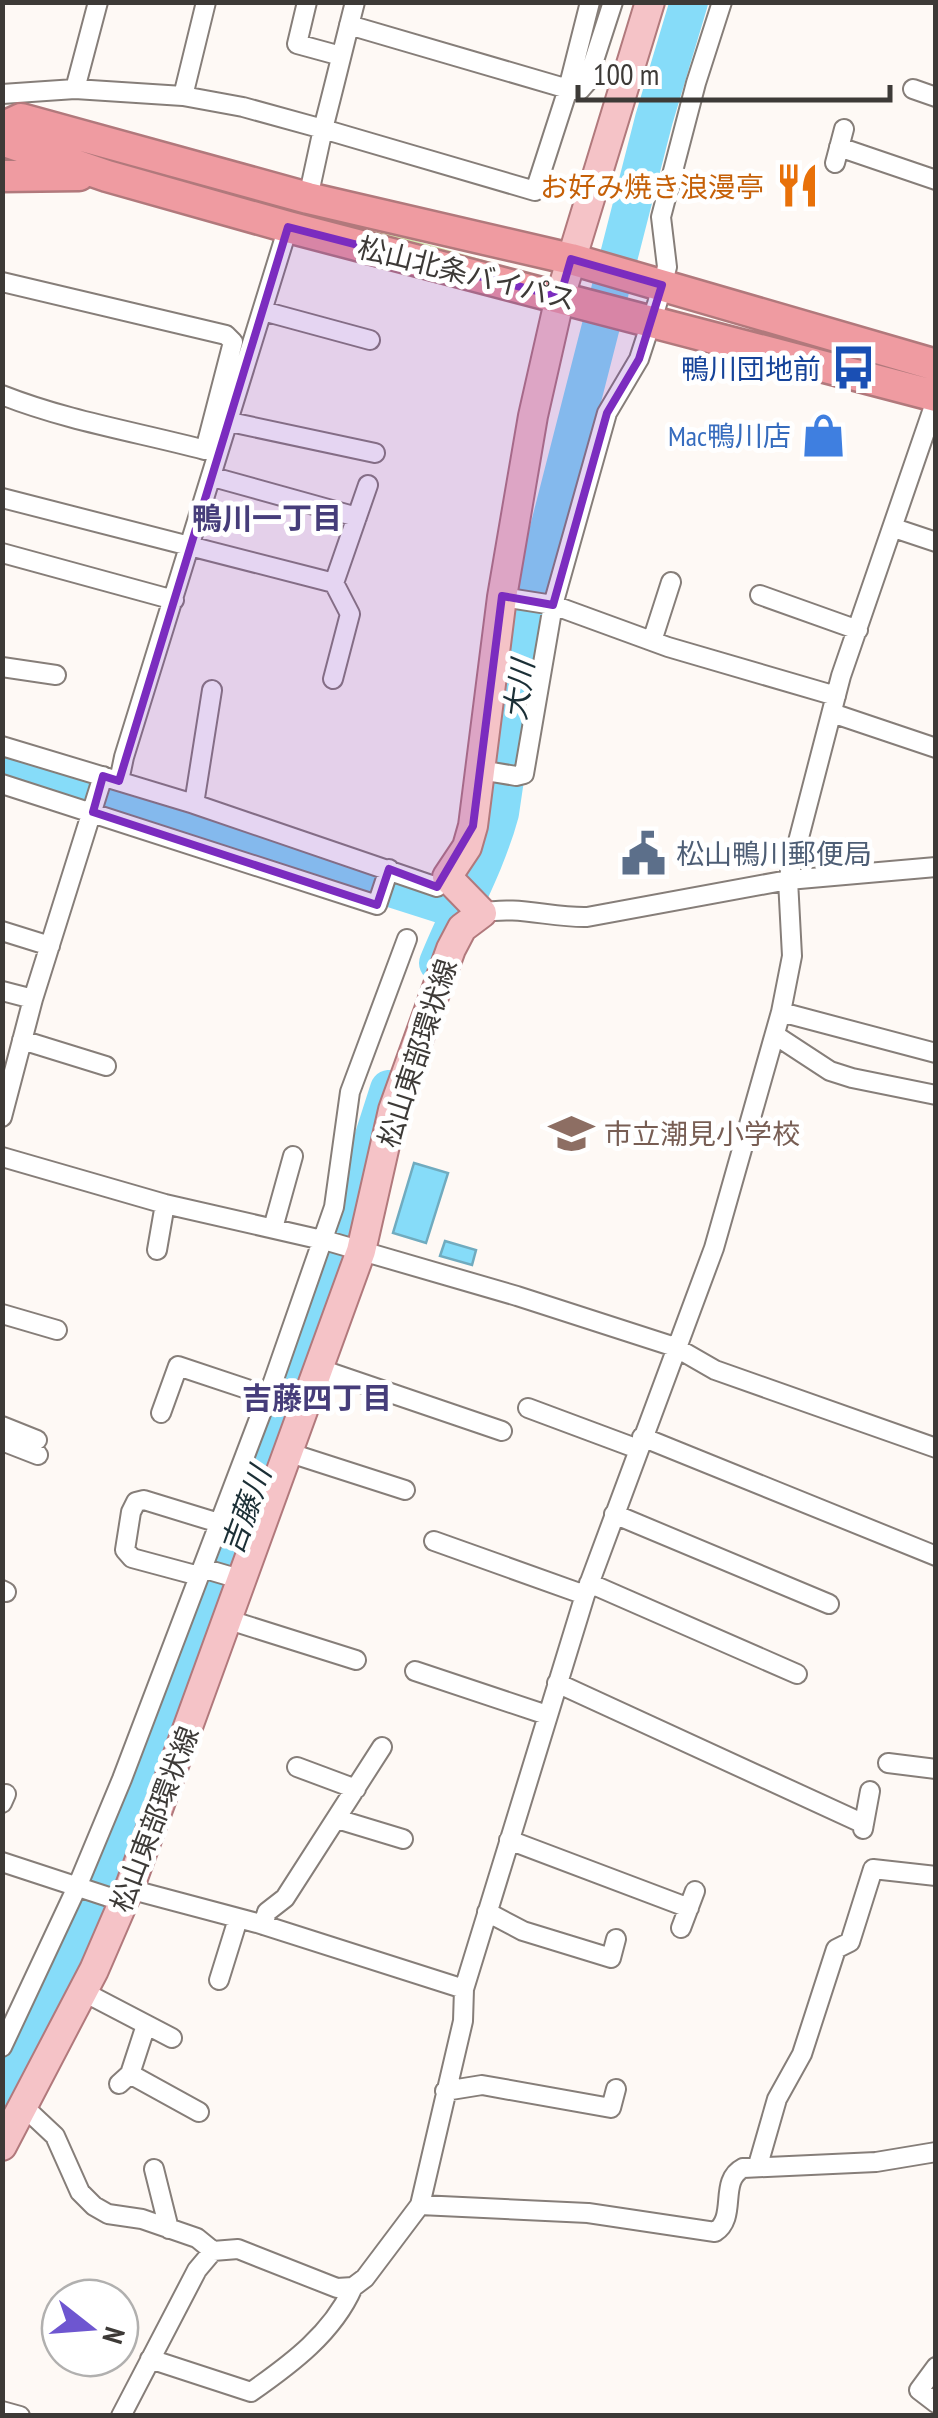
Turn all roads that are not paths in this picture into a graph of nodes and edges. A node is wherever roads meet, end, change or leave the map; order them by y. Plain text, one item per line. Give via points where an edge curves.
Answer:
1 (98, 2) edge
2 (206, 2) edge
3 (307, 2) edge
4 (354, 2) edge
5 (590, 2) edge
6 (612, 2) edge
7 (722, 2) edge
8 (645, 4) edge
9 (349, 26) junction
10 (341, 56) junction
11 (75, 88) junction
12 (568, 89) junction
13 (913, 90) dead end
14 (2, 94) edge
15 (183, 96) junction
16 (936, 98) edge
17 (9, 129) edge
18 (323, 129) junction
19 (839, 146) dead end
20 (2, 176) edge
21 (108, 176) junction
22 (936, 180) edge
23 (308, 198) junction
24 (288, 227) junction
25 (572, 260) junction
26 (2, 282) edge
27 (662, 285) junction
28 (560, 297) junction
29 (263, 311) junction
30 (652, 320) junction
31 (370, 340) dead end
32 (936, 366) edge
33 (2, 395) edge
34 (936, 398) edge
35 (230, 422) junction
36 (376, 453) dead end
37 (212, 477) junction
38 (368, 485) dead end
39 (4, 505) edge
40 (357, 517) junction
41 (894, 528) junction
42 (936, 542) edge
43 (191, 548) junction
44 (2, 552) edge
45 (671, 582) dead end
46 (334, 583) junction
47 (760, 595) dead end
48 (508, 598) junction
49 (174, 600) junction
50 (550, 605) junction
51 (858, 630) junction
52 (652, 641) junction
53 (2, 667) edge
54 (56, 675) dead end
55 (333, 679) dead end
56 (212, 690) dead end
57 (834, 704) junction
58 (2, 746) edge
59 (936, 748) edge
60 (485, 771) junction
61 (108, 780) junction
62 (2, 784) edge
63 (194, 804) junction
64 (94, 808) junction
65 (936, 866) edge
66 (389, 869) junction
67 (449, 879) junction
68 (788, 880) junction
69 (477, 908) junction
70 (2, 931) edge
71 (407, 939) dead end
72 (50, 946) junction
73 (2, 990) edge
74 (32, 999) junction
75 (781, 1012) junction
76 (774, 1036) junction
77 (22, 1040) junction
78 (936, 1053) edge
79 (106, 1066) dead end
80 (936, 1095) edge
81 (2, 1117) edge
82 (293, 1156) dead end
83 (2, 1157) edge
84 (165, 1204) junction
85 (273, 1228) junction
86 (327, 1241) junction
87 (157, 1250) dead end
88 (357, 1250) junction
89 (2, 1314) edge
90 (57, 1330) dead end
91 (675, 1346) junction
92 (320, 1368) junction
93 (268, 1396) junction
94 (528, 1408) dead end
95 (161, 1414) dead end
96 (2, 1426) edge
97 (502, 1431) dead end
98 (2, 1441) edge
99 (640, 1443) junction
100 (936, 1448) edge
101 (290, 1453) junction
102 (405, 1490) dead end
103 (614, 1514) junction
104 (219, 1523) junction
105 (434, 1541) dead end
106 (936, 1556) edge
107 (203, 1571) junction
108 (240, 1579) junction
109 (587, 1589) junction
110 (829, 1604) dead end
111 (229, 1620) junction
112 (356, 1660) dead end
113 (415, 1671) dead end
114 (797, 1674) dead end
115 (558, 1683) junction
116 (548, 1716) junction
117 (382, 1747) dead end
118 (888, 1763) dead end
119 (297, 1767) dead end
120 (936, 1769) edge
121 (356, 1789) junction
122 (870, 1790) dead end
123 (337, 1819) junction
124 (403, 1839) dead end
125 (509, 1840) junction
126 (2, 1862) edge
127 (936, 1876) edge
128 (81, 1889) junction
129 (123, 1897) junction
130 (488, 1912) junction
131 (238, 1918) junction
132 (263, 1925) junction
133 (681, 1928) dead end
134 (616, 1939) dead end
135 (219, 1980) dead end
136 (464, 1989) junction
137 (82, 1992) junction
138 (146, 2025) junction
139 (172, 2038) dead end
140 (2, 2047) edge
141 (616, 2089) dead end
142 (445, 2091) junction
143 (22, 2106) junction
144 (199, 2112) dead end
145 (2, 2146) edge
146 (936, 2152) edge
147 (758, 2165) junction
148 (154, 2169) dead end
149 (420, 2205) junction
150 (169, 2228) junction
151 (212, 2251) junction
152 (353, 2287) junction
153 (150, 2358) junction
154 (936, 2367) edge
155 (936, 2402) edge
156 (2, 2411) edge
157 (20, 2416) edge
158 (120, 2416) edge

1 - 11 street
2 - 15 street
3 - 10 street via 296,44
4 - 9 street
5 - 12 street
6 - 12 street via 587,82 580,90
7 - 27 street via 661,217 667,266
8 - 25 main road
9 - 10 street
9 - 12 street
10 - 18 street
11 - 14 street
11 - 15 street
12 - 18 street via 536,190
13 - 16 street
15 - 18 street
17 - 21 highway, 松山北条バイパス
17 - 23 highway, 松山北条バイパス
18 - 23 street
19 - 22 street
20 - 21 highway
21 - 24 highway, 松山北条バイパス
23 - 25 highway, 松山北条バイパス
24 - 28 highway, 松山北条バイパス
24 - 29 street
25 - 27 highway, 松山北条バイパス
25 - 28 main road
26 - 33 street via 233,342 205,450
27 - 30 street
27 - 32 highway, 松山北条バイパス
28 - 30 highway, 松山北条バイパス
28 - 48 main road via 532,416
29 - 31 street
29 - 35 street
30 - 34 highway, 松山北条バイパス
30 - 50 street via 639,359 607,413
34 - 41 street
35 - 36 street via 358,439
35 - 37 street
37 - 40 street
37 - 43 street
38 - 40 street
39 - 43 street
40 - 46 street
41 - 42 street
41 - 51 street
43 - 46 street
43 - 49 street
44 - 49 street
45 - 52 street
46 - 55 street via 350,614
47 - 51 street
48 - 50 street
48 - 60 main road
49 - 61 street via 124,757
50 - 52 street
50 - 60 street via 524,774
51 - 57 street
52 - 57 street
53 - 54 street
56 - 63 street
57 - 59 street
57 - 68 street
58 - 61 street
60 - 67 main road via 467,848
61 - 63 street
61 - 64 street
62 - 64 street
63 - 66 street
64 - 66 street via 377,905
64 - 72 street
65 - 68 street
66 - 67 street via 437,887
67 - 69 main road
68 - 69 street via 587,917
68 - 75 street via 792,956
69 - 88 main road, 松山東部環状線 via 451,949 393,1110
70 - 72 street
71 - 86 street via 350,1092
72 - 74 street
73 - 74 street
74 - 77 street
75 - 76 street
75 - 78 street
76 - 80 street via 830,1070
76 - 91 street via 714,1248
77 - 79 street
77 - 81 street
82 - 85 street
83 - 84 street
84 - 85 street
84 - 87 street
85 - 86 street
86 - 88 street
86 - 93 street
88 - 91 street
88 - 92 main road, 松山東部環状線
89 - 90 street
91 - 99 street
91 - 100 street via 715,1370
92 - 97 street
92 - 101 main road, 松山東部環状線
93 - 95 street via 178,1366
93 - 104 street
94 - 99 street
96 - 98 street via 38,1447
99 - 103 street
99 - 106 street
101 - 102 street
101 - 108 main road, 松山東部環状線
103 - 109 street
103 - 110 street
104 - 107 street
104 - 107 street via 144,1500 131,1512 125,1550 132,1558
105 - 109 street
107 - 108 street
107 - 128 street
108 - 111 main road, 松山東部環状線
109 - 114 street
109 - 115 street
111 - 112 street
111 - 129 main road, 松山東部環状線
113 - 116 street
115 - 116 street
115 - 122 street via 863,1827
116 - 125 street
117 - 121 street
118 - 120 street
119 - 121 street
121 - 123 street
123 - 124 street
123 - 132 street
125 - 130 street
125 - 133 street via 692,1900
126 - 128 street
127 - 147 street via 873,1869 850,1942 836,1949 802,2054 777,2099
128 - 129 street
128 - 140 street
129 - 131 street
129 - 137 main road, 松山東部環状線
130 - 134 street via 522,1931 610,1958
130 - 136 street
131 - 132 street
131 - 135 street
132 - 136 street
136 - 142 street
137 - 138 street
137 - 143 main road, 松山東部環状線
138 - 139 street
138 - 144 street via 125,2079
141 - 142 street via 611,2108 482,2085
142 - 149 street
143 - 145 main road, 松山東部環状線
143 - 150 street via 55,2136 80,2192 94,2206
146 - 147 street via 876,2162
147 - 149 street via 736,2172 727,2218 715,2232 588,2213
148 - 150 street
149 - 152 street
150 - 151 street
151 - 152 street via 238,2249 337,2288
151 - 153 street
152 - 153 street via 327,2330 251,2392
153 - 158 street
154 - 155 street via 919,2390
156 - 157 street

